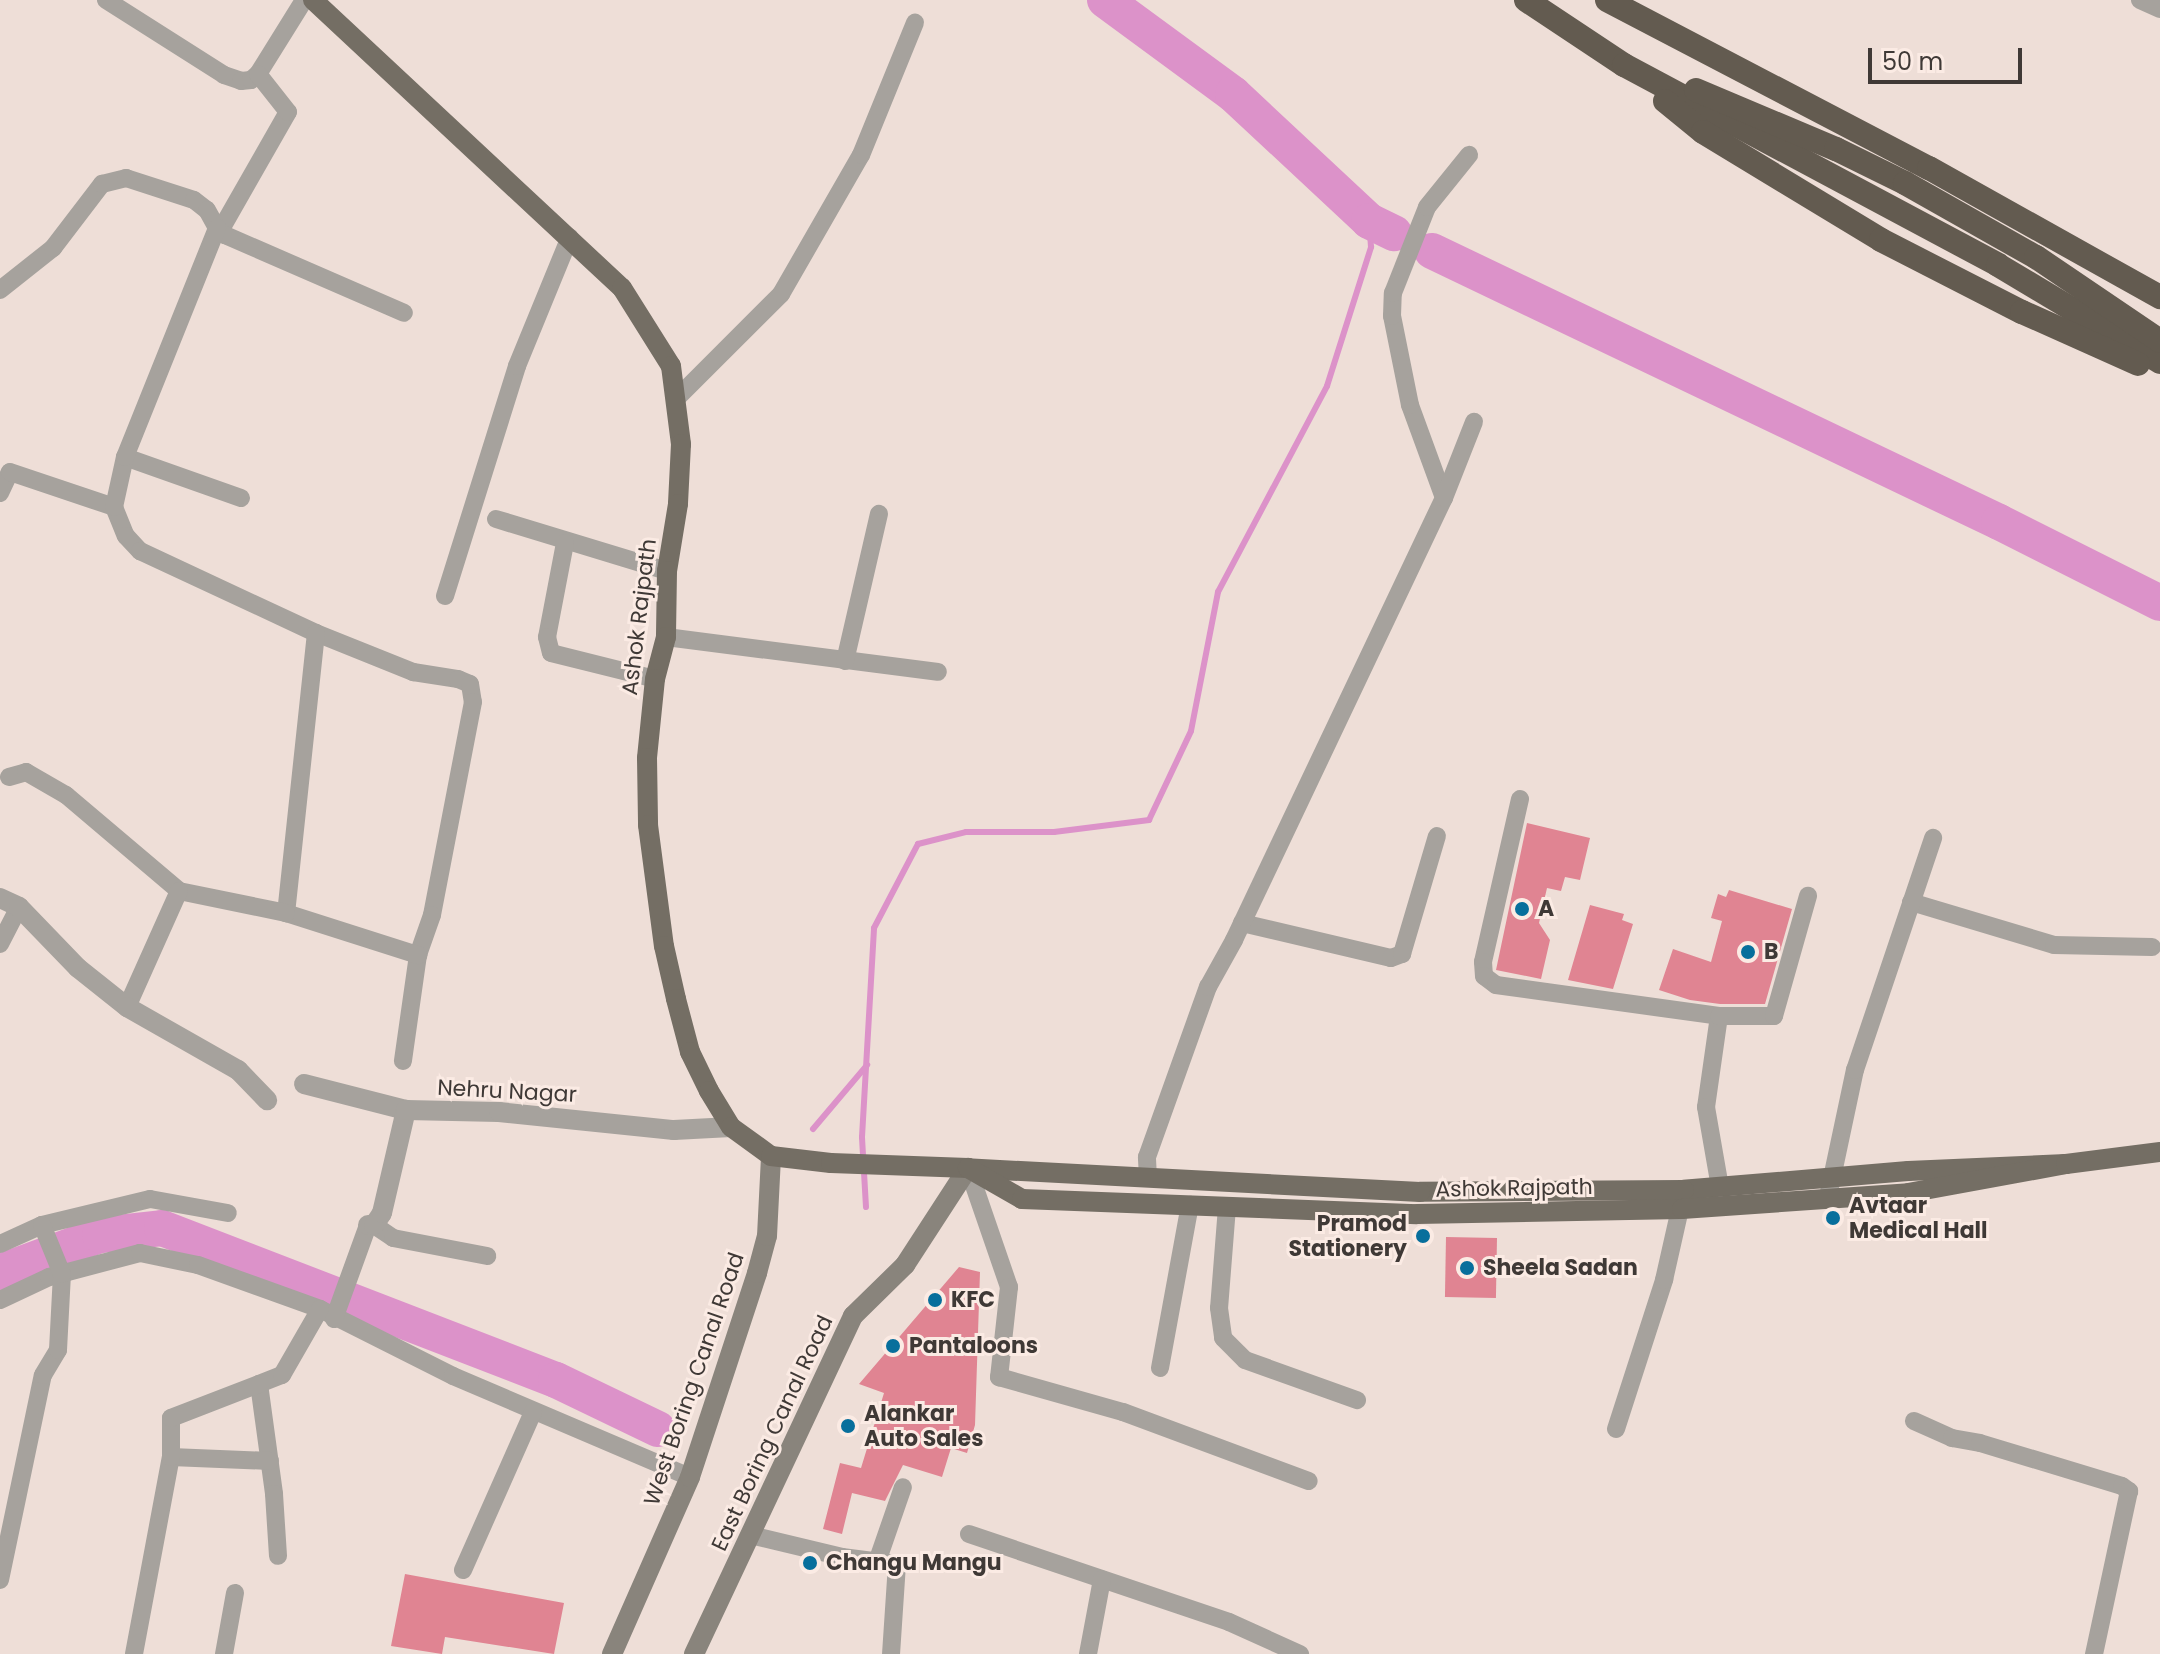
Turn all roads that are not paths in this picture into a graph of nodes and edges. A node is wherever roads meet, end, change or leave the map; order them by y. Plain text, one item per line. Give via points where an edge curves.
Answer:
1 (106, 0) edge
2 (304, 0) edge
3 (313, 0) edge
4 (1526, 0) edge
5 (1607, 0) edge
6 (2140, 0) edge
7 (2160, 9) edge
8 (915, 23) dead end
9 (1624, 65) junction
10 (258, 74) junction
11 (1469, 155) dead end
12 (218, 230) junction
13 (570, 237) junction
14 (1, 289) edge
15 (2160, 294) edge
16 (404, 313) dead end
17 (2160, 341) edge
18 (2160, 351) edge
19 (2160, 362) edge
20 (2160, 373) edge
21 (678, 397) junction
22 (1474, 422) dead end
23 (125, 457) junction
24 (0, 493) edge
25 (241, 498) dead end
26 (1444, 498) junction
27 (114, 507) junction
28 (879, 514) dead end
29 (496, 519) dead end
30 (565, 543) junction
31 (667, 571) junction
32 (445, 596) dead end
33 (316, 633) junction
34 (666, 637) junction
35 (845, 661) junction
36 (938, 672) dead end
37 (655, 679) junction
38 (9, 777) dead end
39 (1520, 799) dead end
40 (1437, 836) dead end
41 (1933, 838) dead end
42 (179, 891) junction
43 (1808, 896) dead end
44 (0, 898) edge
45 (1911, 902) junction
46 (19, 907) junction
47 (286, 913) junction
48 (1242, 923) junction
49 (0, 944) edge
50 (2152, 947) dead end
51 (418, 955) junction
52 (127, 1007) junction
53 (1719, 1016) junction
54 (403, 1061) dead end
55 (304, 1084) dead end
56 (267, 1100) dead end
57 (406, 1110) junction
58 (731, 1127) junction
59 (2160, 1152) edge
60 (771, 1156) junction
61 (968, 1168) junction
62 (1148, 1178) junction
63 (1720, 1187) junction
64 (1830, 1189) junction
65 (1683, 1199) junction
66 (1190, 1205) junction
67 (1227, 1207) junction
68 (228, 1213) dead end
69 (371, 1225) junction
70 (44, 1230) junction
71 (0, 1244) edge
72 (487, 1256) dead end
73 (60, 1266) junction
74 (0, 1300) edge
75 (327, 1314) junction
76 (1160, 1368) dead end
77 (259, 1384) junction
78 (1357, 1400) dead end
79 (533, 1412) junction
80 (1914, 1421) dead end
81 (1616, 1429) dead end
82 (171, 1457) junction
83 (270, 1461) junction
84 (690, 1477) junction
85 (1309, 1481) dead end
86 (903, 1487) dead end
87 (969, 1534) dead end
88 (750, 1535) junction
89 (278, 1556) dead end
90 (877, 1562) junction
91 (463, 1570) dead end
92 (1102, 1579) junction
93 (0, 1580) edge
94 (235, 1593) dead end
95 (134, 1654) edge
96 (224, 1654) edge
97 (612, 1654) edge
98 (694, 1654) edge
99 (891, 1654) edge
100 (1088, 1654) edge
101 (1300, 1654) edge
102 (2094, 1654) edge

1 - 10 street via 224,75 241,81
2 - 10 street
3 - 13 main road, Ashok Rajpath
4 - 9 highway
5 - 15 highway
6 - 7 street
8 - 21 street via 861,155 781,294
9 - 17 highway via 1743,109 1905,183 2036,257
9 - 18 highway via 1846,168 2008,254
9 - 19 highway via 1998,265
9 - 20 highway via 1769,158
10 - 12 street via 288,112
11 - 26 street via 1427,207 1393,293 1392,316 1410,405
12 - 14 street via 194,200 140,179 109,180 97,188 53,248
12 - 16 street
12 - 23 street
13 - 21 main road, Ashok Rajpath via 622,288 654,333 671,366
13 - 32 street via 517,366
21 - 31 main road, Ashok Rajpath via 678,504
22 - 26 street
23 - 25 street
23 - 27 street
24 - 27 street via 10,472
26 - 48 street
27 - 33 street via 126,536 140,551
28 - 35 street
29 - 30 street
30 - 31 street
30 - 37 street via 547,637 551,653
31 - 34 main road, Ashok Rajpath
33 - 47 street
33 - 51 street via 413,672 458,679 473,690 432,915
34 - 35 street
34 - 37 main road, Ashok Rajpath
35 - 36 street
37 - 58 main road, Ashok Rajpath via 647,758 648,825 664,946 690,1052
38 - 42 street via 26,772 66,795
39 - 53 street via 1484,976 1496,985
40 - 48 street via 1402,954 1391,958
41 - 45 street
42 - 47 street
42 - 52 street
43 - 53 street via 1774,1016
44 - 46 street
45 - 50 street via 2054,945
45 - 64 street via 1855,1070
46 - 49 street
46 - 52 street via 78,968
47 - 51 street
48 - 62 street via 1208,987 1147,1157
51 - 54 street
52 - 56 street via 238,1070
53 - 63 street via 1706,1107
55 - 57 street
57 - 58 street, Nehru Nagar via 499,1112 674,1130
57 - 69 street, Nehru Nagar via 382,1213
58 - 60 main road, Ashok Rajpath
59 - 64 main road, Ashok Rajpath via 1908,1193
60 - 61 main road, Ashok Rajpath
60 - 84 main road, West Boring Canal Road via 772,1190 761,1261
61 - 62 main road, Ashok Rajpath
61 - 66 main road, Ashok Rajpath via 1022,1199
61 - 85 street via 1009,1287 999,1377 1123,1412
61 - 88 main road, East Boring Canal Road via 905,1265 853,1316
62 - 65 main road, Ashok Rajpath
63 - 64 main road, Ashok Rajpath
63 - 65 main road, Ashok Rajpath
64 - 65 main road, Ashok Rajpath
65 - 67 main road, Ashok Rajpath via 1417,1214
65 - 81 street via 1664,1280
66 - 67 main road, Ashok Rajpath
66 - 76 street
67 - 78 street via 1219,1308 1223,1338 1245,1360
68 - 70 street via 150,1199
69 - 72 street via 393,1238
69 - 75 street via 342,1300
70 - 71 street
70 - 73 street
73 - 74 street
73 - 75 street via 140,1253 198,1265
73 - 93 street via 58,1350 43,1375
75 - 77 street via 282,1375
75 - 79 street
77 - 82 street via 171,1418
77 - 83 street
79 - 84 street
79 - 91 street
80 - 102 street via 1952,1438 2129,1491
82 - 83 street
82 - 95 street
83 - 89 street
84 - 97 main road, West Boring Canal Road
86 - 90 street
87 - 92 street
88 - 90 street
88 - 98 main road, East Boring Canal Road
90 - 99 street via 897,1564
92 - 100 street
92 - 101 street via 1229,1622
94 - 96 street

